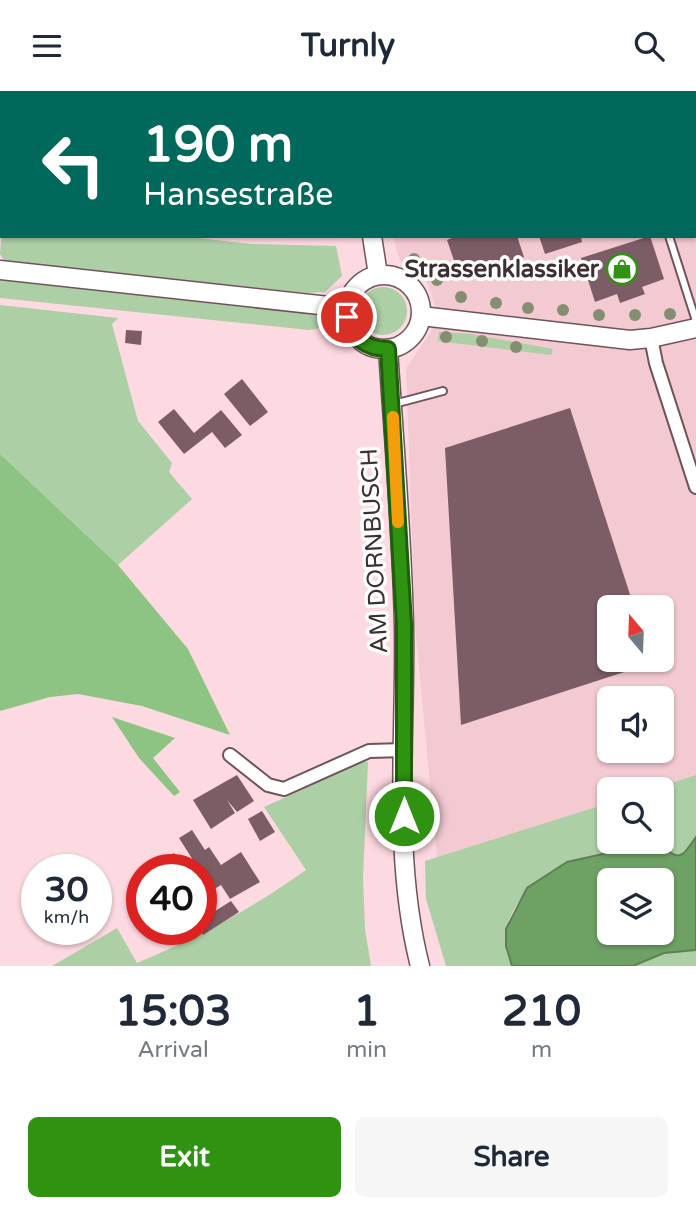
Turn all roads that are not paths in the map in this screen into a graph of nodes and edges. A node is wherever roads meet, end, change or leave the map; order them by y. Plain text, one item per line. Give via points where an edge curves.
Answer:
1 (372, 238) edge
2 (670, 238) edge
3 (0, 270) edge
4 (378, 275) junction
5 (347, 308) junction
6 (421, 316) junction
7 (696, 321) edge
8 (696, 328) edge
9 (651, 338) junction
10 (388, 349) junction
11 (443, 391) dead end
12 (392, 404) junction
13 (696, 487) edge
14 (404, 750) junction
15 (230, 755) dead end
16 (420, 966) edge

1 - 4 main road
2 - 7 lane
3 - 5 main road
4 - 5 main road via 355,288
4 - 6 main road via 391,275 411,286
5 - 10 main road via 354,335 370,347
6 - 9 main road via 630,340
6 - 10 main road via 407,341
8 - 9 main road
9 - 13 street
10 - 12 main road, AM DORNBUSCH
11 - 12 lane
12 - 14 main road, AM DORNBUSCH via 404,624
14 - 15 street via 369,751 284,789 268,785
14 - 16 main road, AM DORNBUSCH via 408,895

